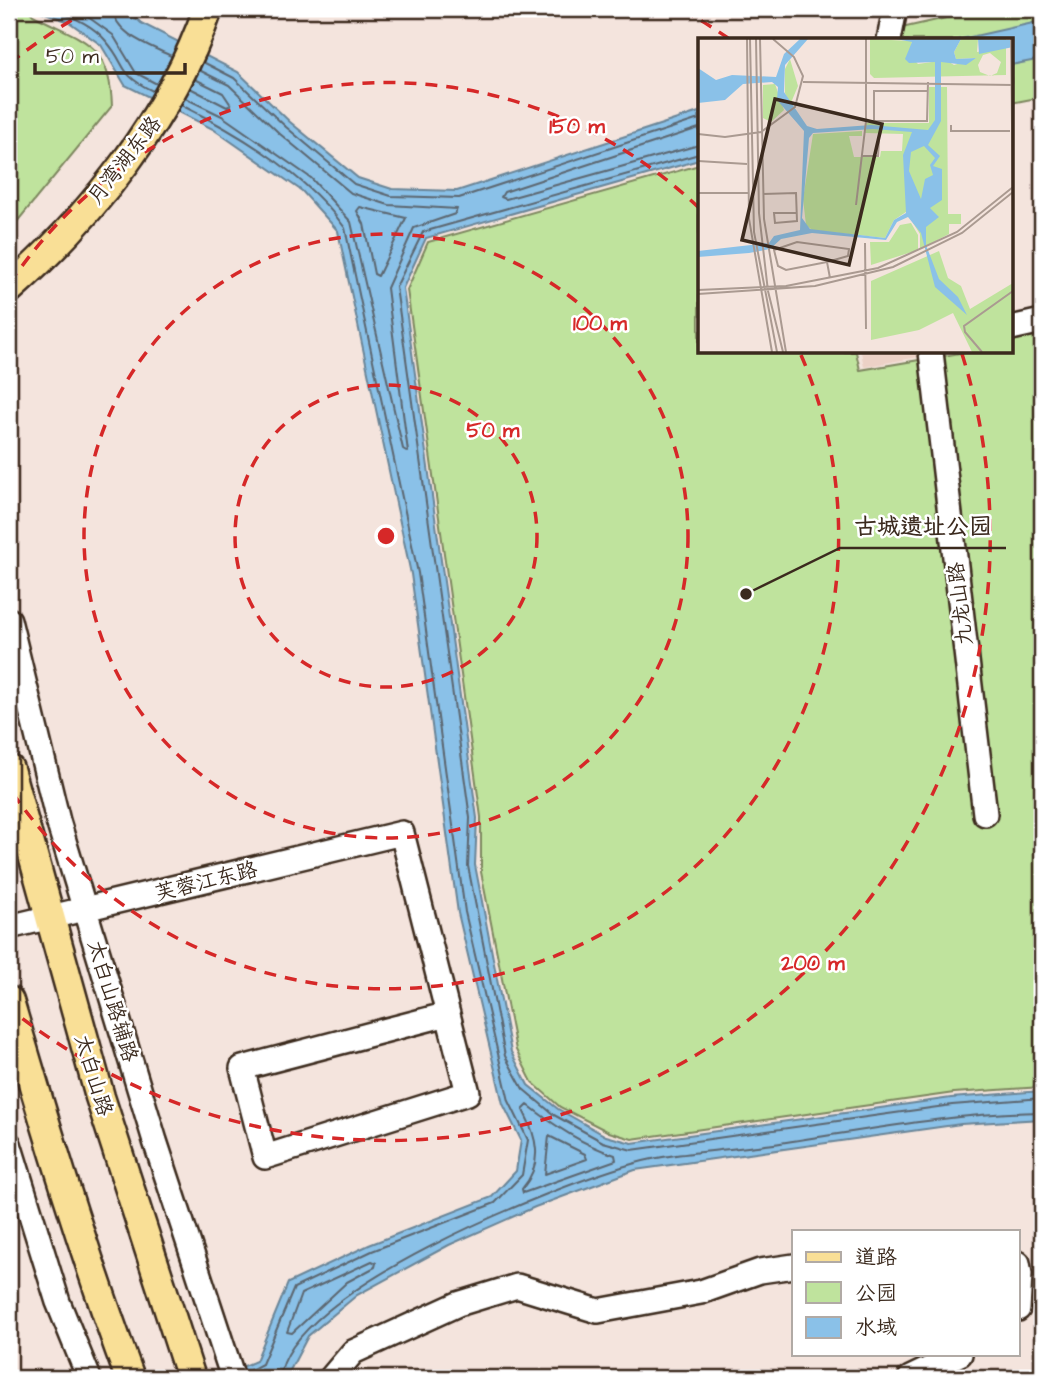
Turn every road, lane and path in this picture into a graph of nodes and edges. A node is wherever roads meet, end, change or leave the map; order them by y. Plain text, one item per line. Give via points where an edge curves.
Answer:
1 (895, 9) edge
2 (204, 20) edge
3 (889, 37) edge
4 (9, 289) edge
5 (1042, 321) edge
6 (1012, 328) edge
7 (931, 354) edge
8 (9, 620) edge
9 (9, 769) edge
10 (985, 814) dead end
11 (85, 910) junction
12 (48, 918) junction
13 (9, 927) edge
14 (9, 1000) edge
15 (448, 1014) junction
16 (9, 1144) edge
17 (792, 1266) edge
18 (956, 1356) edge
19 (230, 1370) edge
20 (89, 1378) edge
21 (131, 1378) edge
22 (191, 1378) edge
23 (331, 1378) edge
24 (910, 1378) edge

1 - 3 street
2 - 4 main road, 月湾湖东路 via 159,117 54,250
5 - 6 street
7 - 10 street, 九龙山路
8 - 11 street, 太白山路辅路 via 58,821
9 - 12 main road, 太白山路
11 - 12 street, 芙蓉江东路
11 - 15 street, 芙蓉江东路 via 402,833
11 - 19 street, 太白山路辅路
12 - 13 street, 芙蓉江东路
12 - 22 main road, 太白山路
14 - 21 main road via 66,1194
15 - 15 street via 468,1093 265,1157 243,1068
16 - 20 street via 58,1302
17 - 23 street via 760,1271 701,1292 598,1311 517,1286 458,1304 353,1352
18 - 24 street

